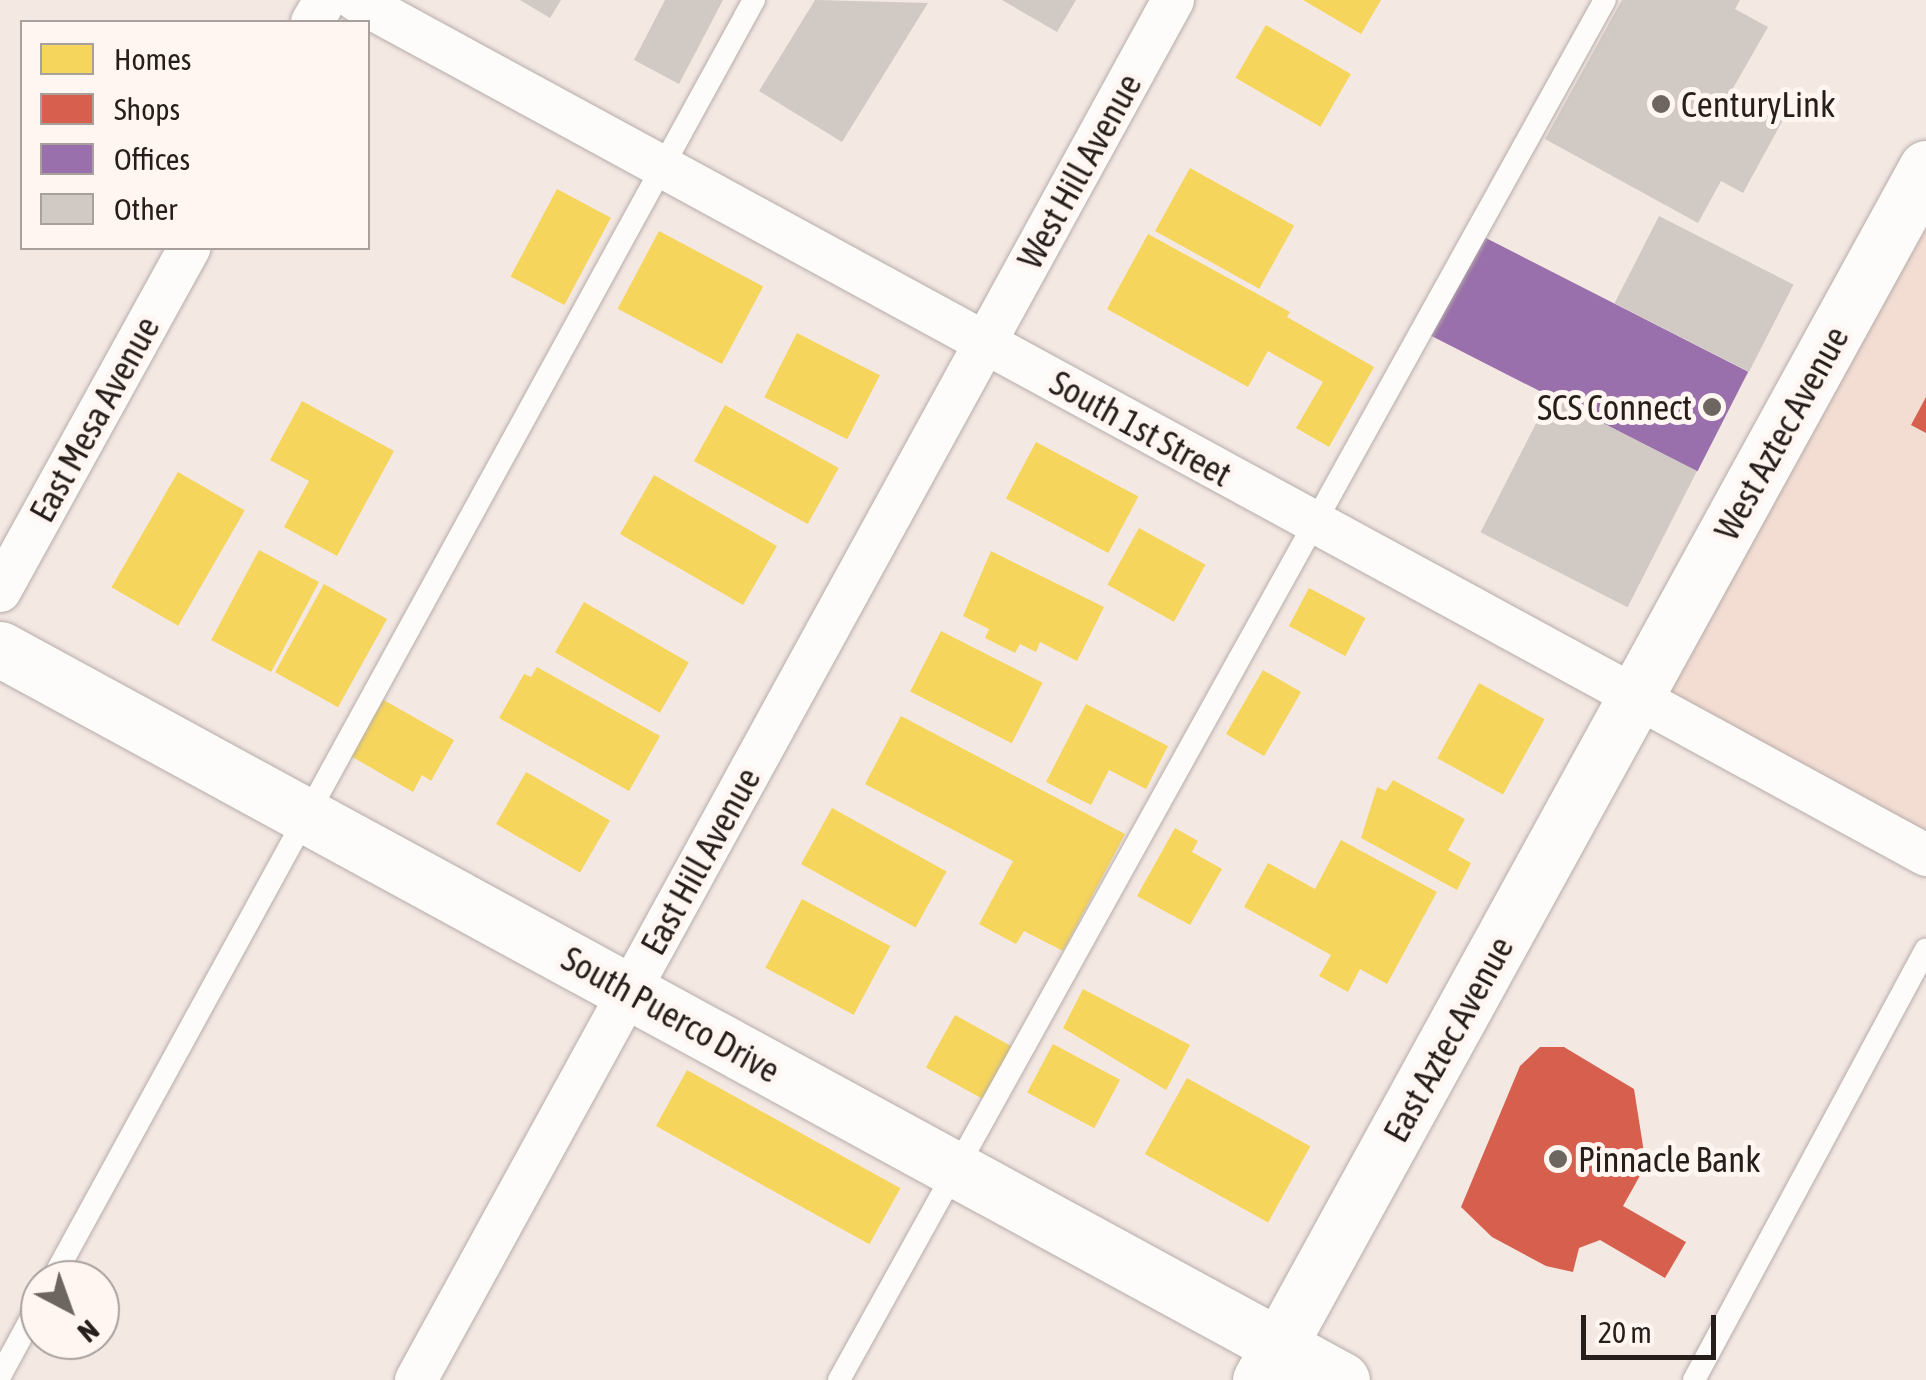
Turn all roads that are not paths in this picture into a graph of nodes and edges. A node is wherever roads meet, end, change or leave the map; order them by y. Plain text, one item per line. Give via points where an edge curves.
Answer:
1 (356, 0) edge
2 (754, 0) edge
3 (1174, 0) edge
4 (1605, 0) edge
5 (663, 166) junction
6 (1926, 168) edge
7 (188, 250) edge
8 (985, 343) junction
9 (1316, 523) junction
10 (0, 591) edge
11 (0, 649) edge
12 (1636, 697) junction
13 (303, 814) junction
14 (1926, 856) edge
15 (1926, 950) edge
16 (629, 991) junction
17 (954, 1168) junction
18 (63, 1260) edge
19 (20, 1339) edge
20 (1270, 1363) edge
21 (0, 1376) edge
22 (416, 1380) edge
23 (839, 1380) edge
24 (1342, 1380) edge
25 (1694, 1380) edge

1 - 5 street, South 1st Street
2 - 5 lane
3 - 8 street, West Hill Avenue
4 - 9 lane
5 - 8 street, South 1st Street
5 - 13 lane
6 - 12 street, West Aztec Avenue
7 - 10 street, East Mesa Avenue
8 - 9 street, South 1st Street
8 - 16 street, East Hill Avenue
9 - 12 street, South 1st Street
9 - 17 lane
11 - 13 street, South Puerco Drive
12 - 14 street, South 1st Street
12 - 20 street, East Aztec Avenue
13 - 16 street, South Puerco Drive
13 - 18 lane
15 - 25 lane
16 - 17 street, South Puerco Drive
16 - 22 street, East Hill Avenue
17 - 20 street, South Puerco Drive
17 - 23 lane
19 - 21 lane
20 - 24 street, South Puerco Drive

